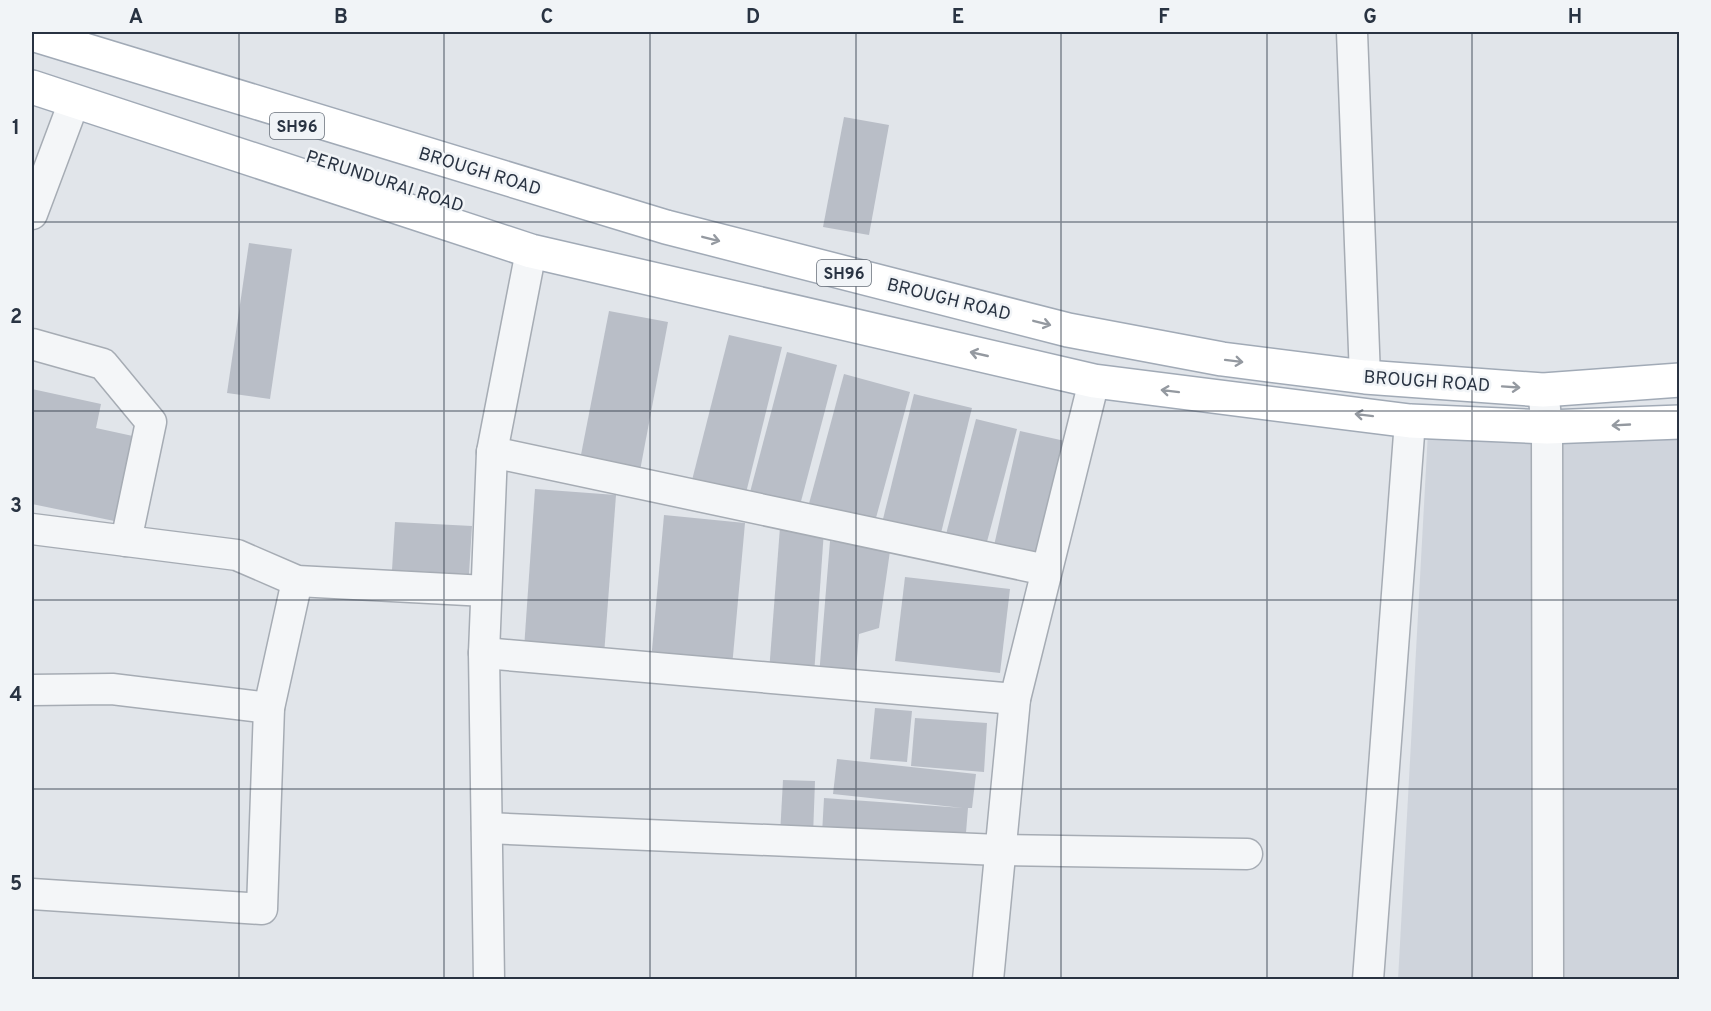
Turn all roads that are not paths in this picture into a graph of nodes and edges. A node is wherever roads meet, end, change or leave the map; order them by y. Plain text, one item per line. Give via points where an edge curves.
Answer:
1 (1352, 32) edge
2 (32, 34) edge
3 (32, 45) edge
4 (32, 68) edge
5 (32, 87) edge
6 (74, 102) junction
7 (32, 214) edge
8 (666, 227) junction
9 (550, 232) junction
10 (32, 344) edge
11 (1365, 377) junction
12 (1680, 380) edge
13 (1094, 381) junction
14 (1543, 390) junction
15 (1410, 421) junction
16 (1680, 422) edge
17 (1547, 427) junction
18 (492, 452) junction
19 (32, 529) edge
20 (126, 541) junction
21 (1046, 570) junction
22 (297, 581) junction
23 (486, 591) junction
24 (484, 653) junction
25 (32, 690) edge
26 (1015, 699) junction
27 (269, 708) junction
28 (487, 828) junction
29 (999, 850) junction
30 (1247, 854) dead end
31 (32, 894) edge
32 (489, 980) edge
33 (988, 980) edge
34 (1368, 980) edge
35 (1548, 980) edge

1 - 11 street
2 - 8 main road, BROUGH ROAD / SH96
3 - 9 main road, PERUNDURAI ROAD / SH96 via 213,99
4 - 9 main road, PERUNDURAI ROAD / SH96
5 - 6 main road, SH96
6 - 7 street
6 - 9 main road, SH96
8 - 9 main road, PERUNDURAI ROAD / SH96
8 -> 11 main road, BROUGH ROAD / SH96 via 1068,330 1222,359
13 -> 9 main road, SH96 via 666,282
9 - 18 street
10 - 20 street via 103,364 151,422
11 -> 14 main road, BROUGH ROAD / SH96
12 - 14 main road, BROUGH ROAD / SH96
15 -> 13 main road, SH96
13 - 21 street
14 - 17 street
15 - 17 main road, SH96
15 - 34 street
16 -> 17 main road, SH96
17 - 35 street
18 - 21 street
18 - 23 street
19 - 20 street
20 - 22 street via 237,555
21 - 26 street
22 - 23 street
22 - 27 street
23 - 24 street
24 - 26 street
24 - 28 street
25 - 27 street via 112,689
26 - 29 street
27 - 31 street via 262,909
28 - 29 street
28 - 32 street
29 - 30 street
29 - 33 street

